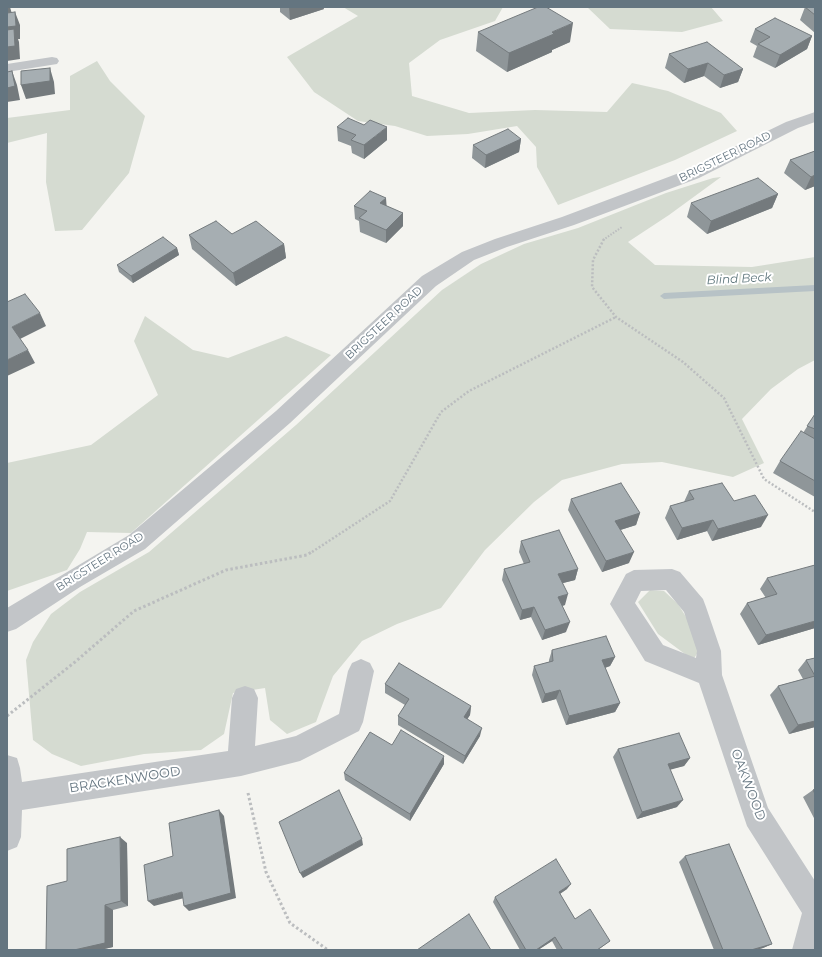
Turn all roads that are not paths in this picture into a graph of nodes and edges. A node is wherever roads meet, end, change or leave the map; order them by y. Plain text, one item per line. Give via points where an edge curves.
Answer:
1 (52, 61) dead end
2 (7, 68) edge
3 (815, 117) edge
4 (7, 621) edge
5 (361, 671) dead end
6 (709, 675) dead end
7 (245, 698) dead end
8 (241, 763) junction
9 (7, 768) edge
10 (9, 798) junction
11 (7, 837) edge
12 (815, 907) edge
13 (815, 916) edge
14 (808, 950) edge

1 - 2 street
3 - 4 street, BRIGSTEER ROAD via 792,125 693,174 468,256 429,281 283,417 137,542
5 - 8 street, BRACKENWOOD via 350,722 300,748
6 - 12 street, OAKWOOD via 757,816
7 - 8 street
8 - 10 street, BRACKENWOOD
9 - 10 street
10 - 11 street
13 - 14 street

